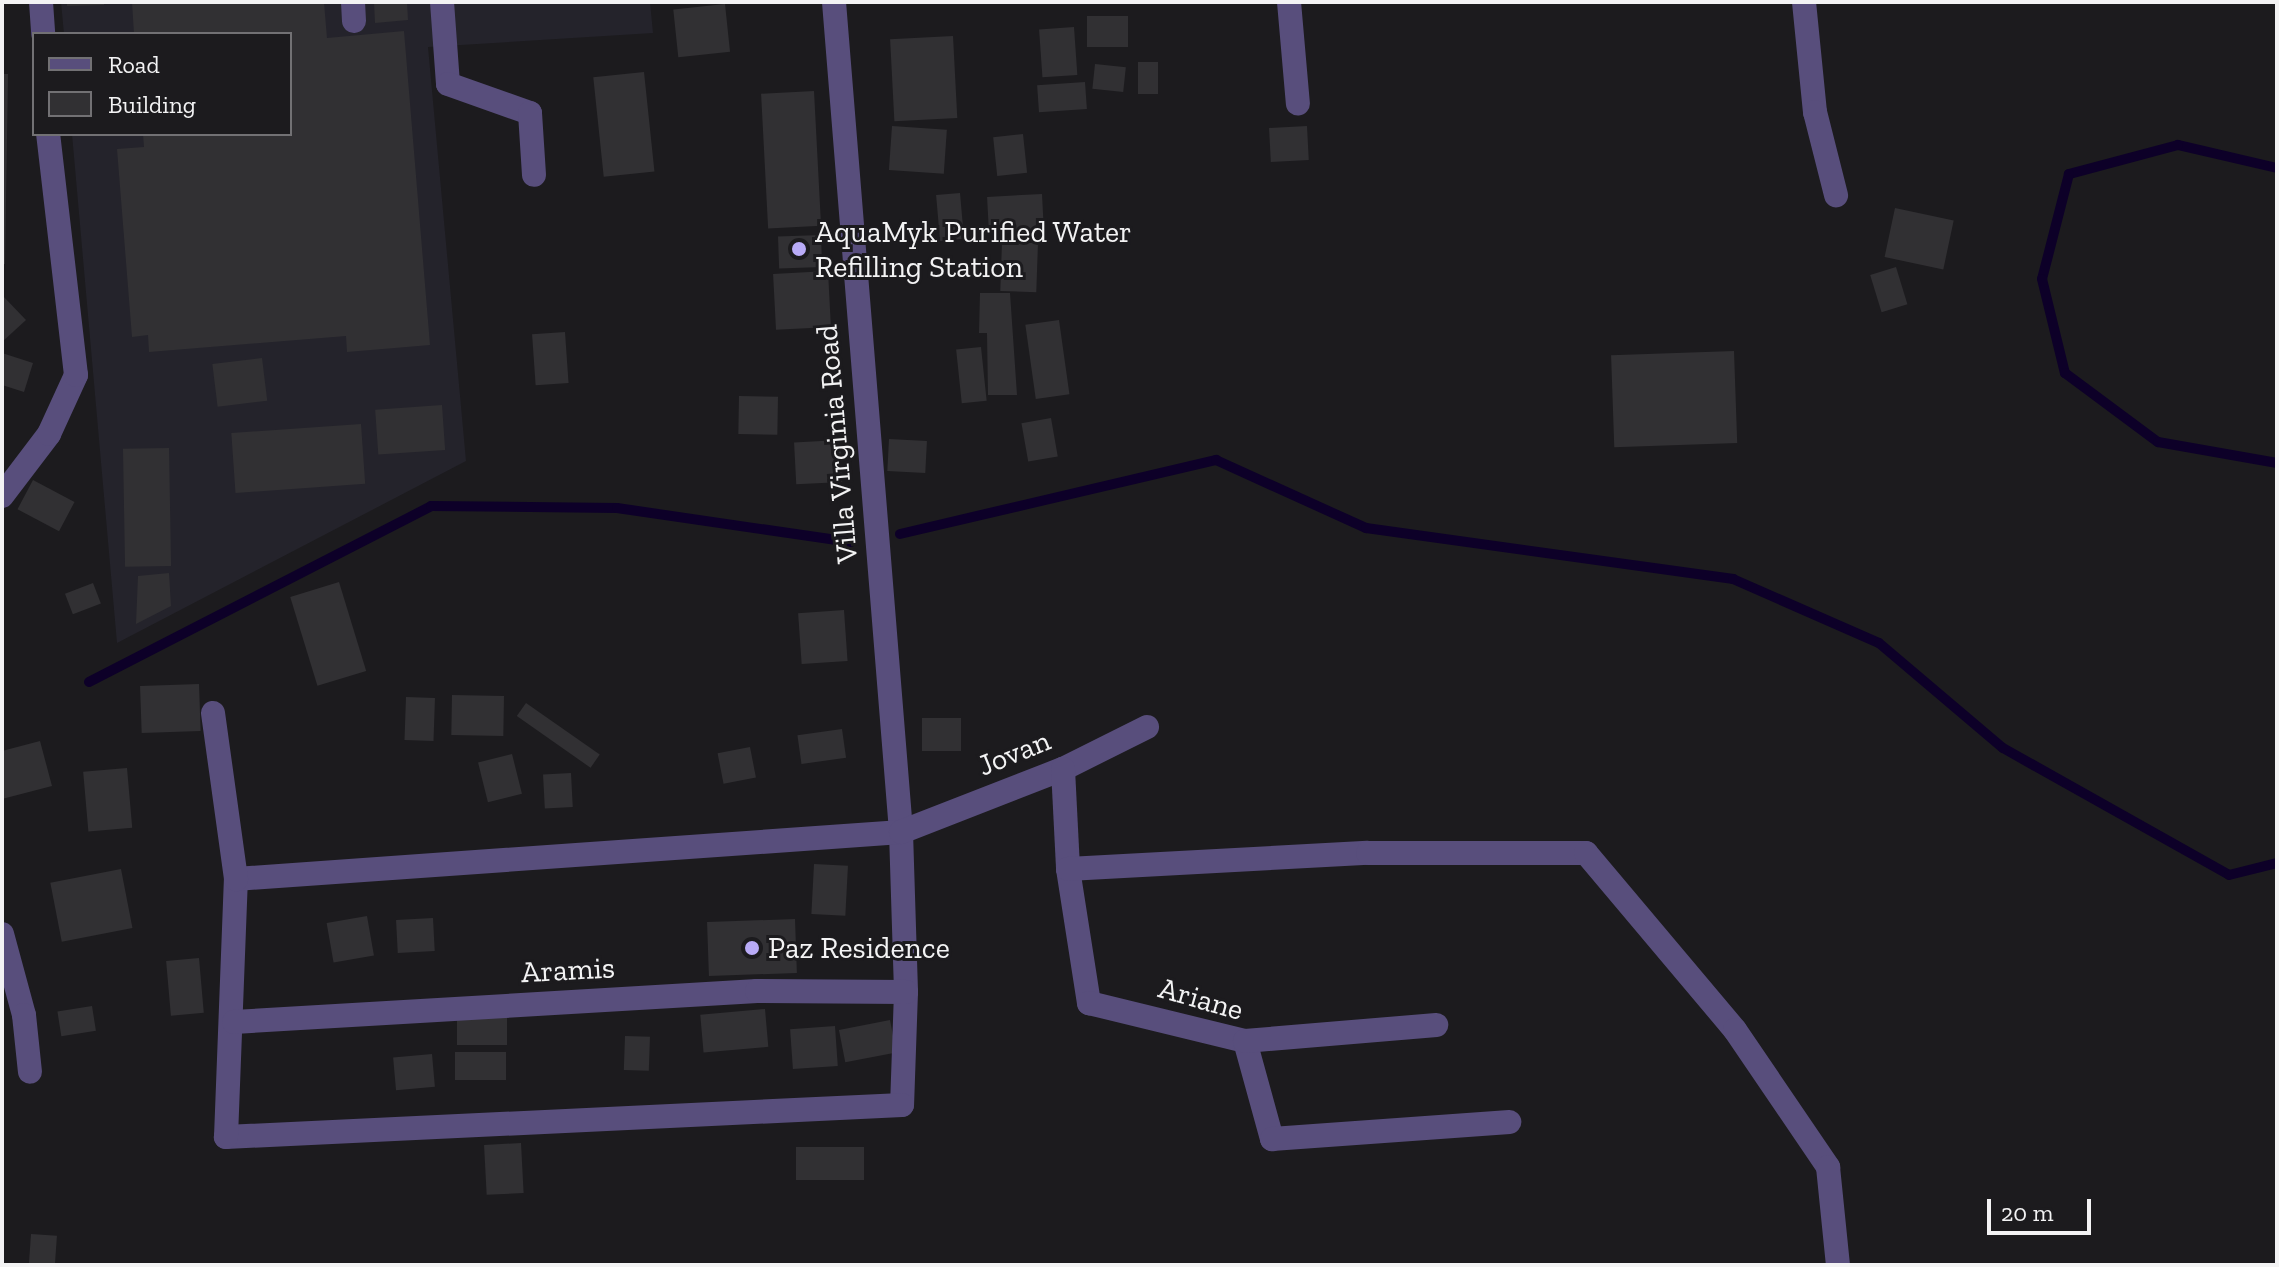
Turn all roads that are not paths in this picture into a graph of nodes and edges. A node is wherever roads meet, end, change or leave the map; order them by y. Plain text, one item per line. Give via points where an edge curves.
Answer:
1 (41, 2) edge
2 (442, 2) edge
3 (834, 2) edge
4 (1289, 2) edge
5 (1804, 2) edge
6 (43, 32) edge
7 (1298, 104) dead end
8 (48, 136) edge
9 (534, 175) dead end
10 (1836, 195) dead end
11 (2, 496) edge
12 (213, 713) dead end
13 (1147, 727) dead end
14 (1063, 769) junction
15 (901, 832) junction
16 (1068, 869) junction
17 (236, 879) junction
18 (2, 934) edge
19 (906, 992) junction
20 (234, 1022) junction
21 (1436, 1025) dead end
22 (1245, 1041) junction
23 (30, 1072) dead end
24 (1509, 1122) dead end
25 (1838, 1265) edge

1 - 6 street
2 - 9 street via 448,84 530,113
3 - 15 street, Villa Virginia Road
4 - 7 street
5 - 10 street via 1815,112
8 - 11 street via 76,375 49,434
12 - 17 street
13 - 14 street, Jovan
14 - 15 street, Jovan
14 - 16 street, Ariane
15 - 17 street, Jovan
15 - 19 street, Villa Virginia Road
16 - 22 street, Ariane via 1089,1003
16 - 25 street via 1368,853 1586,853 1735,1030 1828,1167
17 - 20 street
18 - 23 street via 24,1015
19 - 20 street, Aramis via 757,991
19 - 20 street, Villa Virginia Road via 902,1105 226,1137
21 - 22 street
22 - 24 street, Ariane via 1272,1139

